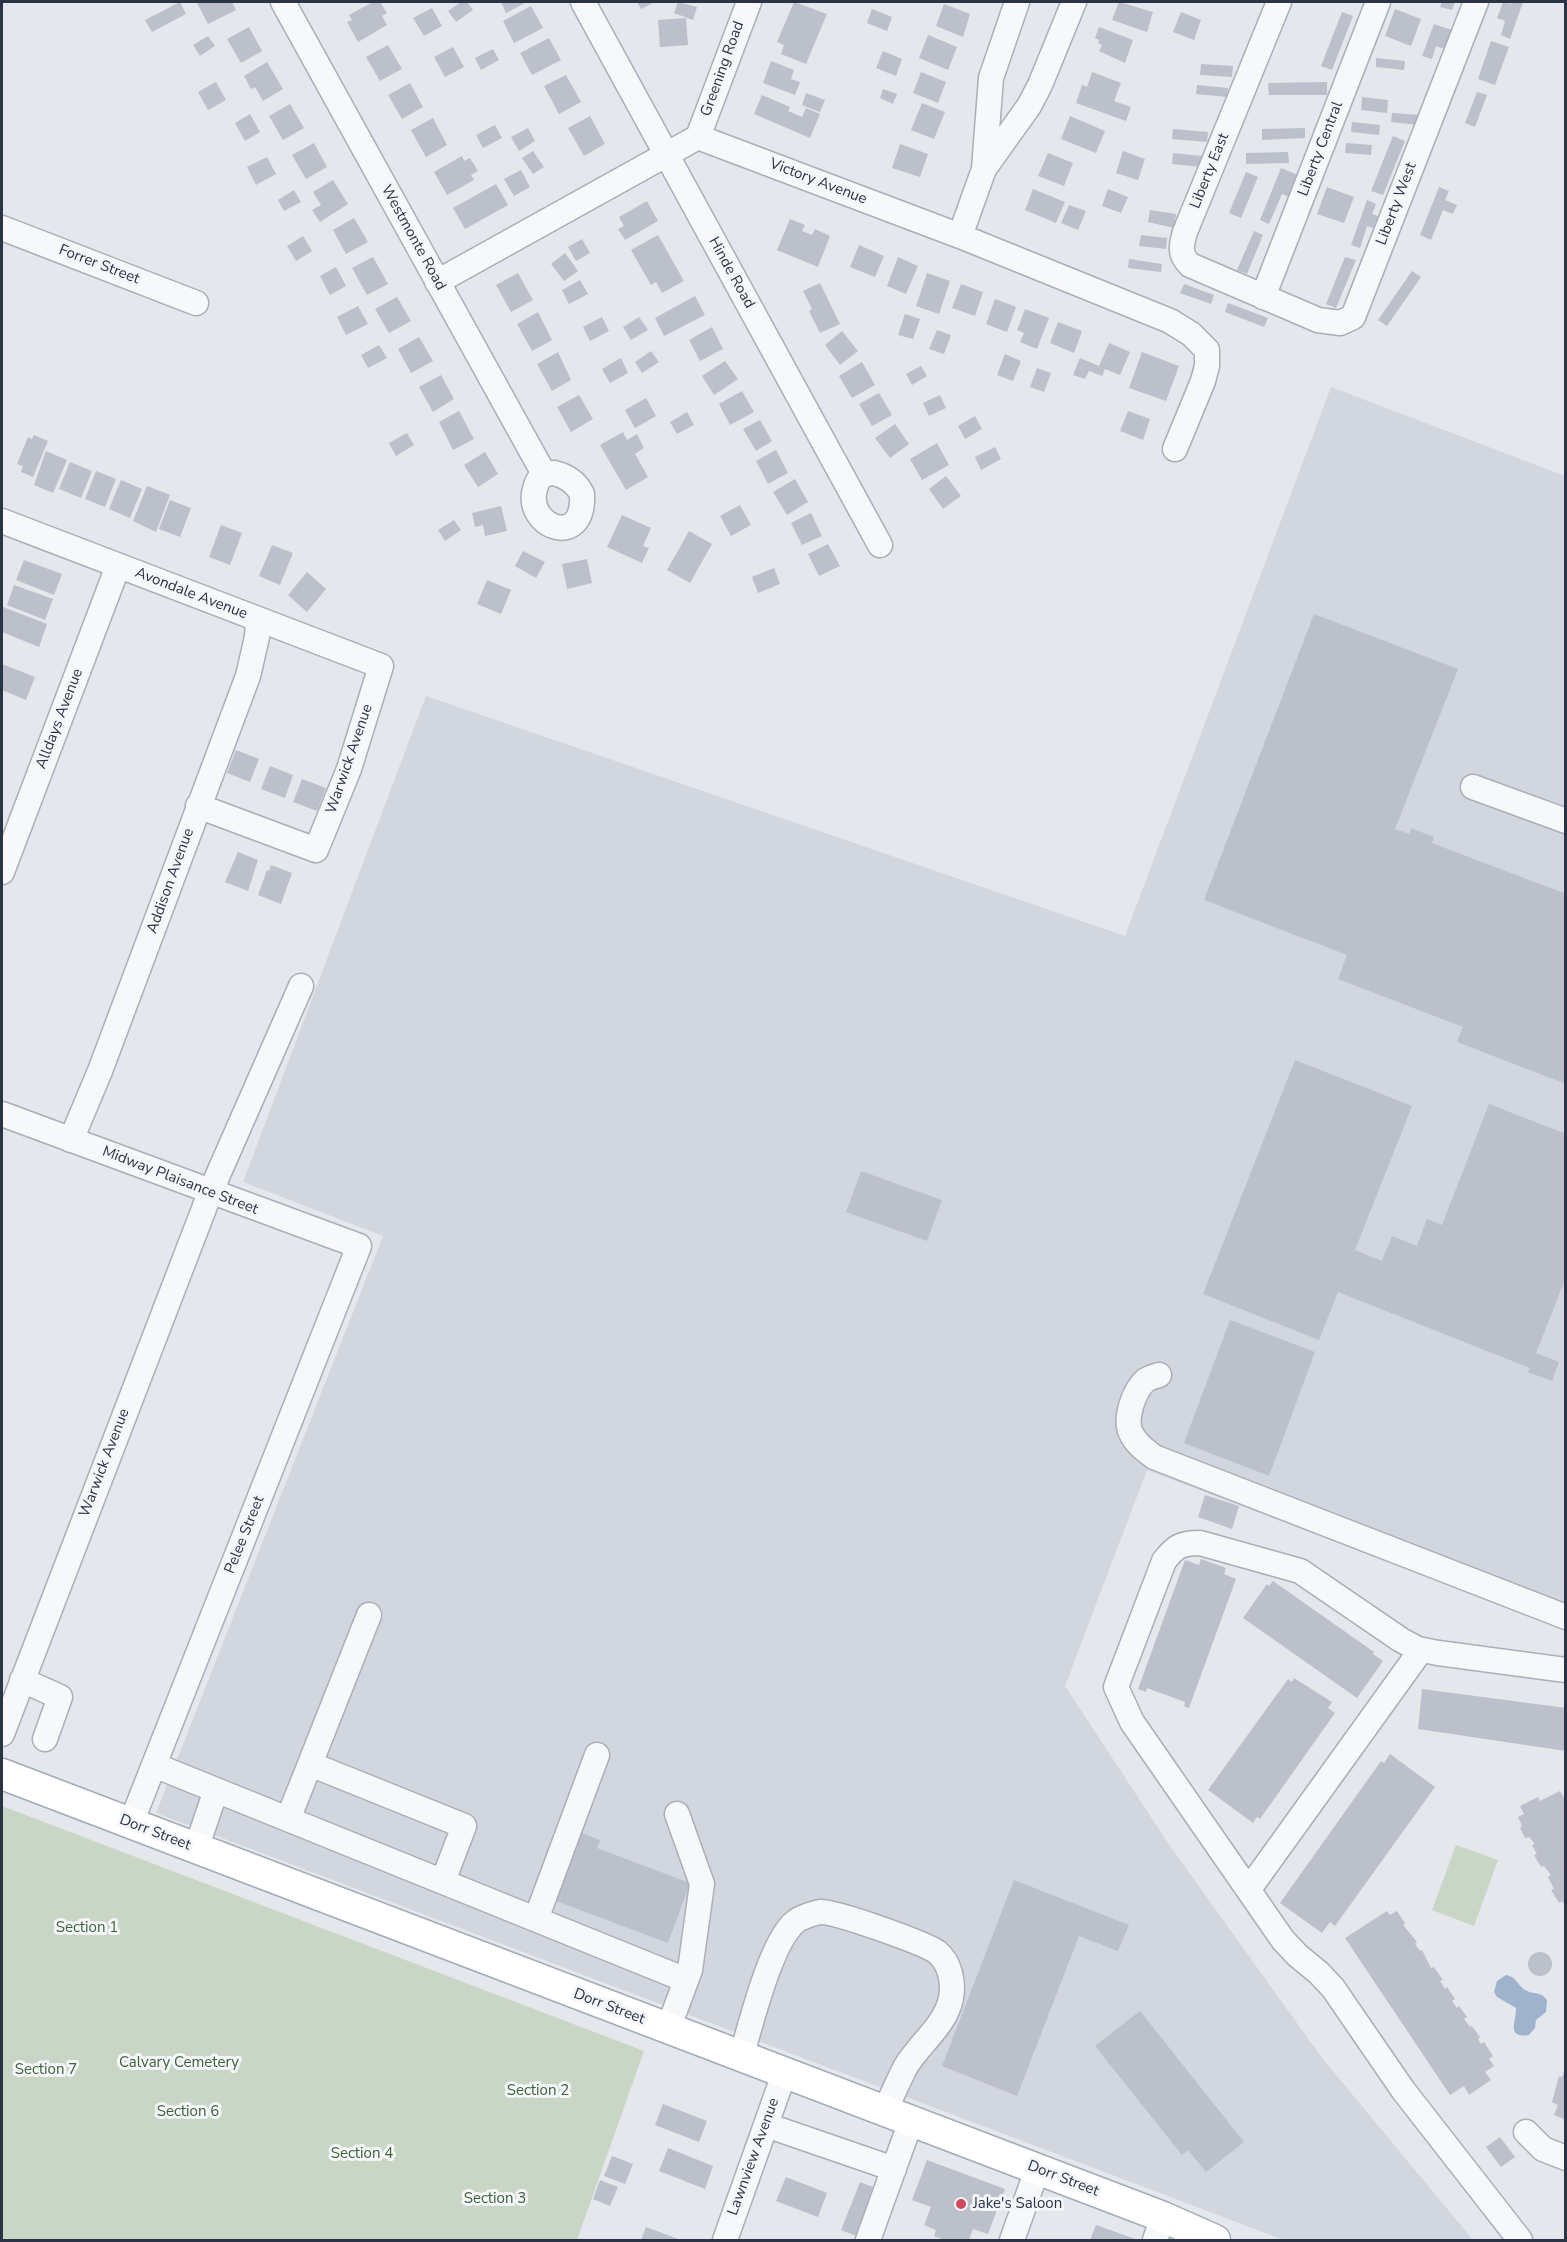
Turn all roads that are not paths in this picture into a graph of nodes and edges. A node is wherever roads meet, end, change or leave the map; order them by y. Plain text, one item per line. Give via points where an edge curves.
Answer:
1 (283, 2) edge
2 (583, 2) edge
3 (749, 2) edge
4 (1017, 2) edge
5 (1074, 2) edge
6 (1278, 2) edge
7 (1378, 2) edge
8 (1476, 2) edge
9 (698, 138) junction
10 (666, 156) junction
11 (984, 169) junction
12 (2, 228) edge
13 (960, 236) junction
14 (437, 282) junction
15 (1263, 297) junction
16 (196, 303) dead end
17 (1175, 449) dead end
18 (544, 474) dead end
19 (2, 521) edge
20 (880, 545) dead end
21 (118, 566) junction
22 (258, 619) junction
23 (381, 666) joint
24 (1473, 787) dead end
25 (198, 806) junction
26 (1566, 821) edge
27 (2, 873) edge
28 (301, 986) dead end
29 (2, 1114) edge
30 (71, 1140) junction
31 (210, 1193) junction
32 (359, 1246) joint
33 (1160, 1374) dead end
34 (369, 1615) dead end
35 (1566, 1617) edge
36 (1421, 1650) junction
37 (1566, 1670) edge
38 (22, 1680) junction
39 (2, 1734) edge
40 (45, 1739) dead end
41 (597, 1755) dead end
42 (310, 1764) junction
43 (154, 1765) junction
44 (2, 1774) edge
45 (216, 1790) junction
46 (677, 1814) dead end
47 (288, 1819) junction
48 (131, 1823) junction
49 (196, 1849) junction
50 (443, 1881) junction
51 (1249, 1889) junction
52 (536, 1919) junction
53 (686, 1980) junction
54 (668, 2029) junction
55 (741, 2057) junction
56 (784, 2074) junction
57 (897, 2116) junction
58 (766, 2125) junction
59 (1526, 2132) dead end
60 (1566, 2158) edge
61 (894, 2169) junction
62 (1037, 2170) junction
63 (1159, 2229) edge
64 (725, 2241) edge
65 (868, 2241) edge
66 (1012, 2241) edge
67 (1215, 2241) edge
68 (1520, 2241) edge

1 - 14 street, Westmonte Road
2 - 10 street, Hinde Road
3 - 9 street, Greening Road
4 - 11 street via 991,78
5 - 11 street via 1029,106
6 - 15 street, Liberty East via 1181,248 1190,265
7 - 15 street, Liberty Central
8 - 15 street, Liberty West via 1353,317 1340,323 1318,320
9 - 10 street
9 - 13 street, Victory Avenue
10 - 14 street
10 - 20 street, Hinde Road
11 - 13 street
12 - 16 street, Forrer Street
13 - 17 street, Victory Avenue via 1170,321 1191,334 1207,350 1207,366
14 - 18 street, Westmonte Road
19 - 21 street, Avondale Avenue
21 - 22 street, Avondale Avenue
21 - 27 street, Alldays Avenue
22 - 23 street, Avondale Avenue
22 - 25 street, Addison Avenue via 248,676
23 - 25 street, Warwick Avenue via 349,769 316,850
24 - 26 street
25 - 30 street, Addison Avenue
28 - 31 street, Warwick Avenue
29 - 30 street, Midway Plaisance Street
30 - 31 street, Midway Plaisance Street
31 - 32 street, Midway Plaisance Street
31 - 38 street, Warwick Avenue
32 - 43 street, Pelee Street
33 - 35 street via 1146,1380 1130,1413 1130,1431 1154,1457
34 - 42 street
36 - 37 street
36 - 51 street
36 - 51 street via 1300,1571 1200,1543 1174,1548 1164,1562 1116,1687 1132,1722
38 - 39 street, Warwick Avenue
38 - 40 street via 60,1697
41 - 52 street
42 - 47 street
42 - 50 street via 464,1826
43 - 45 street
43 - 48 street, Pelee Street
44 - 48 main road, Dorr Street
45 - 47 street
45 - 49 street
46 - 53 street via 702,1884
47 - 50 street
48 - 49 main road, Dorr Street
49 - 54 main road, Dorr Street
50 - 52 street
51 - 68 street via 1283,1940 1333,1988 1403,2090
52 - 53 street
53 - 54 street
54 - 55 main road, Dorr Street
55 - 56 main road, Dorr Street
55 - 57 street via 765,1975 780,1942 795,1922 820,1912 847,1917 893,1934 937,1953 951,1972 951,1999 940,2022 907,2064
56 - 57 main road, Dorr Street
56 - 58 street, Lawnview Avenue
57 - 61 street
57 - 62 main road, Dorr Street
58 - 61 street
58 - 64 street, Lawnview Avenue
59 - 60 street via 1543,2149
61 - 65 street
62 - 63 main road, Dorr Street
62 - 66 street
63 - 67 main road, Dorr Street

